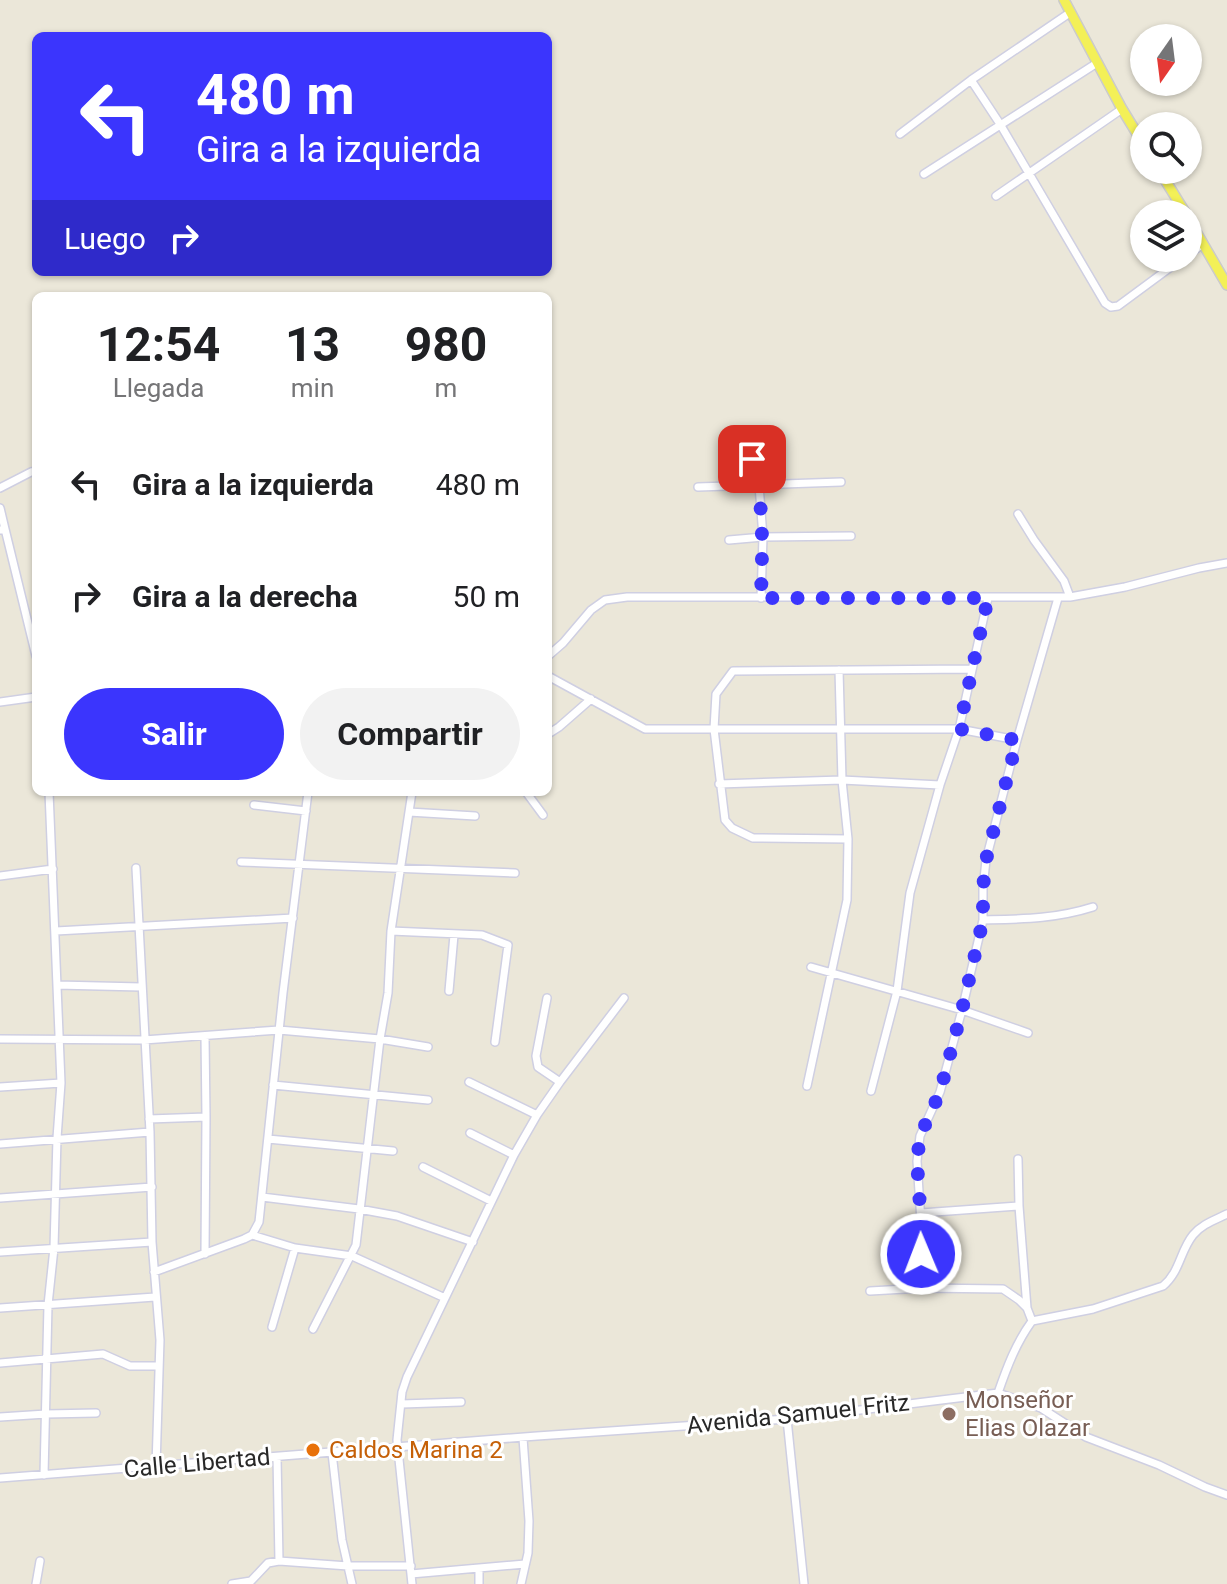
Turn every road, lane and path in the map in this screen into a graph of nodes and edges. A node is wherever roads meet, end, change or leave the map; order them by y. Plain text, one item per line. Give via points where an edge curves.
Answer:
1 (1064, 0) edge
2 (1071, 12) junction
3 (1097, 63) junction
4 (971, 80) junction
5 (1122, 109) junction
6 (1130, 122) edge
7 (1000, 124) junction
8 (900, 134) dead end
9 (1028, 173) junction
10 (924, 174) dead end
11 (996, 196) dead end
12 (1203, 244) edge
13 (1164, 272) edge
14 (1227, 285) edge
15 (746, 433) dead end
16 (32, 472) edge
17 (841, 482) dead end
18 (759, 485) junction
19 (698, 487) dead end
20 (0, 488) edge
21 (0, 508) edge
22 (1018, 514) dead end
23 (2, 529) edge
24 (851, 536) dead end
25 (763, 537) junction
26 (729, 540) dead end
27 (1227, 563) edge
28 (1070, 597) junction
29 (761, 598) junction
30 (988, 598) junction
31 (1058, 598) junction
32 (32, 641) edge
33 (552, 653) edge
34 (971, 669) junction
35 (839, 670) junction
36 (552, 678) edge
37 (32, 698) edge
38 (591, 699) junction
39 (0, 702) edge
40 (714, 729) junction
41 (841, 729) junction
42 (959, 729) junction
43 (552, 731) edge
44 (1017, 740) junction
45 (842, 780) junction
46 (719, 784) junction
47 (940, 785) junction
48 (49, 796) edge
49 (308, 796) edge
50 (411, 796) edge
51 (529, 796) edge
52 (254, 805) dead end
53 (306, 811) junction
54 (409, 812) junction
55 (543, 815) dead end
56 (475, 816) dead end
57 (848, 839) junction
58 (241, 862) dead end
59 (300, 863) junction
60 (136, 868) dead end
61 (401, 868) junction
62 (53, 869) junction
63 (515, 873) dead end
64 (0, 876) edge
65 (1093, 907) dead end
66 (293, 918) junction
67 (983, 920) junction
68 (139, 926) junction
69 (56, 931) junction
70 (391, 931) junction
71 (454, 935) junction
72 (811, 967) dead end
73 (831, 973) junction
74 (57, 985) junction
75 (141, 987) junction
76 (449, 991) dead end
77 (897, 991) junction
78 (547, 998) dead end
79 (624, 998) dead end
80 (962, 1010) junction
81 (279, 1030) junction
82 (1028, 1033) dead end
83 (205, 1036) junction
84 (0, 1039) edge
85 (380, 1039) junction
86 (144, 1040) junction
87 (60, 1041) junction
88 (495, 1042) dead end
89 (428, 1047) dead end
90 (469, 1082) dead end
91 (560, 1082) junction
92 (61, 1083) junction
93 (273, 1085) junction
94 (807, 1086) dead end
95 (0, 1087) edge
96 (871, 1091) dead end
97 (373, 1095) junction
98 (428, 1100) dead end
99 (537, 1115) junction
100 (206, 1117) junction
101 (149, 1119) junction
102 (150, 1132) junction
103 (470, 1133) dead end
104 (57, 1138) junction
105 (268, 1139) junction
106 (0, 1144) edge
107 (367, 1148) junction
108 (393, 1151) dead end
109 (514, 1155) junction
110 (1018, 1159) dead end
111 (423, 1167) dead end
112 (152, 1187) junction
113 (56, 1193) junction
114 (262, 1197) junction
115 (0, 1198) edge
116 (491, 1201) junction
117 (1019, 1206) junction
118 (359, 1209) junction
119 (921, 1213) junction
120 (1227, 1214) edge
121 (252, 1235) junction
122 (152, 1242) junction
123 (473, 1242) junction
124 (54, 1248) junction
125 (295, 1248) junction
126 (0, 1252) edge
127 (205, 1254) junction
128 (352, 1256) junction
129 (154, 1272) junction
130 (923, 1288) junction
131 (870, 1291) dead end
132 (155, 1297) junction
133 (445, 1298) junction
134 (48, 1305) junction
135 (0, 1308) edge
136 (1027, 1308) junction
137 (1032, 1321) junction
138 (272, 1327) dead end
139 (313, 1329) dead end
140 (47, 1359) junction
141 (0, 1363) edge
142 (159, 1366) junction
143 (998, 1393) junction
144 (461, 1402) dead end
145 (402, 1404) junction
146 (96, 1413) dead end
147 (46, 1414) junction
148 (0, 1417) edge
149 (787, 1419) junction
150 (537, 1436) joint
151 (523, 1438) junction
152 (399, 1447) junction
153 (332, 1453) junction
154 (277, 1457) junction
155 (156, 1466) junction
156 (44, 1475) junction
157 (0, 1478) edge
158 (1227, 1495) edge
159 (40, 1561) dead end
160 (279, 1561) junction
161 (525, 1564) junction
162 (348, 1566) junction
163 (479, 1569) junction
164 (411, 1570) junction
165 (252, 1582) edge
166 (36, 1584) edge
167 (232, 1584) edge
168 (352, 1584) edge
169 (412, 1584) edge
170 (479, 1584) edge
171 (521, 1584) edge
172 (804, 1584) edge

1 - 2 main road
2 - 3 main road
2 - 4 street
3 - 5 main road
3 - 7 street
4 - 7 street
4 - 8 street
5 - 6 main road
5 - 9 street
7 - 9 street
7 - 10 street
9 - 11 street
9 - 13 street via 1105,303 1118,306
12 - 14 main road
15 - 18 street
16 - 20 street
17 - 18 street
18 - 19 street
18 - 25 street
21 - 23 street
22 - 28 street
23 - 32 street
24 - 25 street
25 - 26 street
25 - 29 street
27 - 28 street
28 - 31 street
29 - 30 street
29 - 33 street via 605,600
30 - 31 street
30 - 34 street
31 - 44 street
34 - 35 street
34 - 42 street
35 - 40 street via 733,671 716,694
35 - 41 street
36 - 38 street
37 - 39 street
38 - 40 street via 645,729
38 - 43 street
40 - 41 street
40 - 46 street
41 - 42 street
41 - 45 street
42 - 44 street
42 - 47 street
44 - 67 street via 986,860
45 - 46 street
45 - 47 street
45 - 57 street
46 - 57 street via 725,820 748,836
47 - 77 street via 910,893
48 - 62 street
49 - 53 street
50 - 54 street
51 - 55 street
52 - 53 street
53 - 59 street
54 - 56 street
54 - 61 street
57 - 73 street via 847,900
58 - 59 street
59 - 61 street
59 - 66 street
60 - 68 street
61 - 63 street
61 - 70 street
62 - 64 street
62 - 69 street
65 - 67 street via 1028,920
66 - 68 street
66 - 81 street
67 - 80 street
68 - 69 street
68 - 75 street
69 - 74 street
70 - 71 street
70 - 85 street
71 - 76 street
71 - 88 street via 482,935 508,945
72 - 73 street
73 - 77 street
73 - 94 street
74 - 75 street
74 - 87 street
75 - 86 street
77 - 80 street
77 - 96 street
78 - 91 street via 536,1056 538,1067
79 - 91 street
80 - 82 street
80 - 119 street via 940,1092 920,1136
81 - 83 street
81 - 85 street
81 - 93 street
83 - 86 street
83 - 100 street
84 - 87 street
85 - 89 street
85 - 97 street
86 - 87 street
86 - 101 street
87 - 92 street
90 - 99 street
91 - 99 street
92 - 95 street
92 - 104 street
93 - 97 street
93 - 105 street
97 - 98 street
97 - 107 street
99 - 109 street
100 - 101 street
100 - 127 street
101 - 102 street
102 - 104 street
102 - 112 street
103 - 109 street
104 - 106 street
104 - 113 street
105 - 107 street
105 - 114 street
107 - 108 street
107 - 118 street
109 - 116 street
110 - 117 street
111 - 116 street
112 - 113 street
112 - 122 street
113 - 115 street
113 - 124 street
114 - 118 street
114 - 121 street
116 - 123 street
117 - 119 street
117 - 136 street
118 - 123 street
118 - 128 street
119 - 130 street
120 - 137 street via 1195,1233 1163,1286 1093,1309
121 - 125 street
121 - 127 street
122 - 124 street
122 - 129 street
123 - 133 street
124 - 126 street
124 - 134 street
125 - 128 street
125 - 138 street
127 - 129 street
128 - 133 street
128 - 139 street
129 - 132 street
130 - 131 street
130 - 136 street via 1003,1289
132 - 134 street
132 - 142 street
133 - 145 street via 407,1377
134 - 135 street
134 - 140 street
136 - 137 street
137 - 143 street
140 - 141 street
140 - 142 street via 103,1354 130,1366
140 - 147 street
142 - 155 street
143 - 149 street, Avenida Samuel Fritz
143 - 158 street, Avenida Samuel Fritz via 1041,1408 1086,1437
144 - 145 street
145 - 152 street
146 - 147 street
147 - 148 street
147 - 156 street
149 - 150 street, Avenida Samuel Fritz
149 - 172 street
150 - 151 street, Calle Libertad
151 - 152 street, Calle Libertad
151 - 161 street via 529,1521
152 - 153 street, Calle Libertad
152 - 164 street
153 - 154 street, Calle Libertad
153 - 162 street
154 - 155 street, Calle Libertad
154 - 160 street
155 - 156 street, Calle Libertad
156 - 157 street, Calle Libertad
159 - 166 street
160 - 162 street
160 - 165 street via 268,1563
161 - 163 street
161 - 171 street
162 - 164 street
162 - 168 street
163 - 164 street
163 - 170 street
164 - 169 street
165 - 167 street

